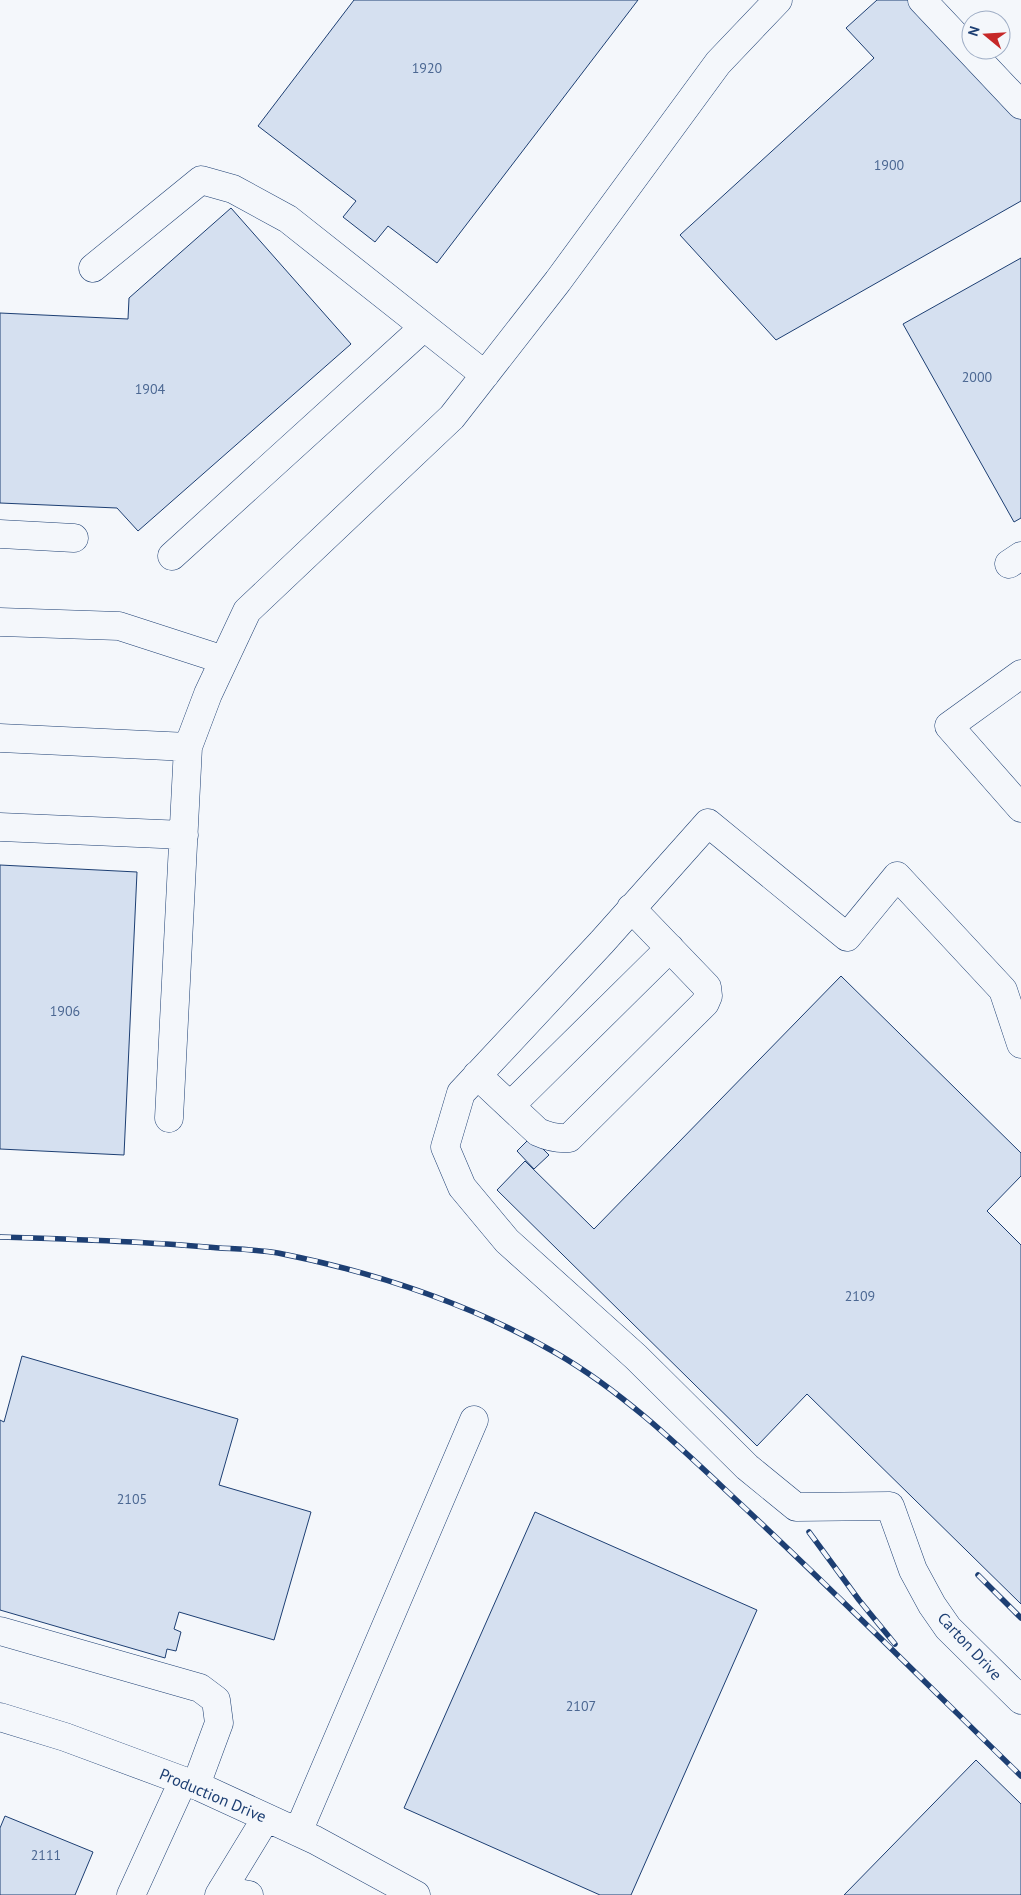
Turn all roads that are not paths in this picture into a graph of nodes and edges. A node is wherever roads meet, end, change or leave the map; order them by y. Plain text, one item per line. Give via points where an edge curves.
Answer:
1 (778, 0) edge
2 (922, 0) edge
3 (1021, 105) edge
4 (93, 268) dead end
5 (424, 327) junction
6 (485, 375) junction
7 (0, 534) edge
8 (74, 538) dead end
9 (172, 556) dead end
10 (0, 622) edge
11 (224, 660) junction
12 (1021, 674) edge
13 (0, 738) edge
14 (188, 747) junction
15 (1021, 808) edge
16 (0, 827) edge
17 (184, 835) junction
18 (632, 908) junction
19 (670, 948) junction
20 (1021, 1044) edge
21 (477, 1075) junction
22 (510, 1106) junction
23 (169, 1118) dead end
24 (474, 1420) dead end
25 (0, 1631) edge
26 (1021, 1700) edge
27 (0, 1717) edge
28 (190, 1783) junction
29 (266, 1818) junction
30 (298, 1832) junction
31 (220, 1892) edge
32 (131, 1895) edge
33 (249, 1895) edge
34 (416, 1895) edge

1 - 6 street via 718,63
2 - 3 street
4 - 5 street via 202,180 234,189 288,220
5 - 6 street
5 - 9 street
6 - 11 street via 452,418 247,611
7 - 8 street
10 - 11 street via 119,626
11 - 14 street
12 - 15 street via 949,726
13 - 14 street
14 - 17 street
16 - 17 street
17 - 23 street
18 - 19 street
18 - 20 street via 708,823 847,937 897,876 1003,990
18 - 21 street
19 - 22 street
19 - 22 street via 707,986 705,1003 569,1138 558,1139 538,1132
21 - 22 street
21 - 26 street, Carton Drive via 461,1093 445,1147 462,1187 507,1241 636,1357 747,1467 796,1507 890,1506 913,1570 932,1605 948,1628
24 - 30 street
25 - 28 street via 200,1688 216,1700 218,1723
27 - 28 street, Production Drive
28 - 29 street, Production Drive
28 - 32 street
29 - 30 street, Production Drive
29 - 31 street
30 - 34 street, Production Drive
31 - 33 street

